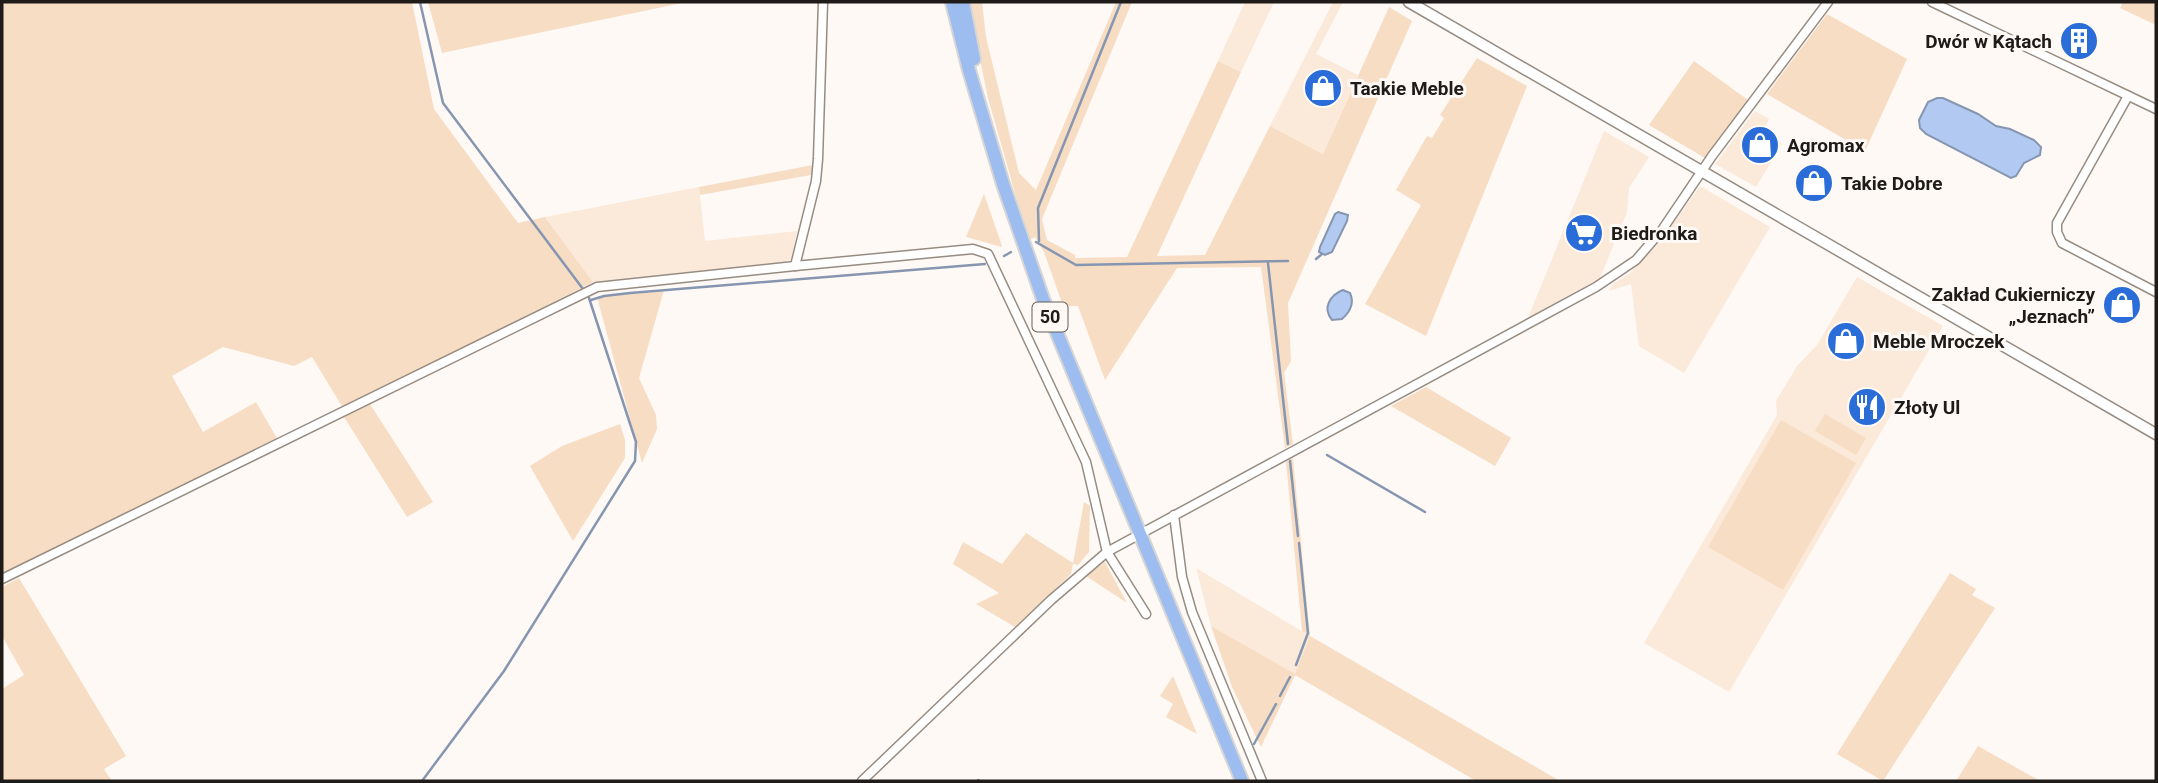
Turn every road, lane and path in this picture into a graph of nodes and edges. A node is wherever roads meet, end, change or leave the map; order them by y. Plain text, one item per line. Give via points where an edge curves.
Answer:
1 (823, 2) edge
2 (952, 2) edge
3 (963, 2) edge
4 (1409, 2) edge
5 (1828, 2) edge
6 (1932, 2) edge
7 (977, 95) junction
8 (2128, 96) junction
9 (2156, 109) edge
10 (1702, 172) junction
11 (795, 266) junction
12 (2156, 292) edge
13 (2156, 435) edge
14 (1174, 515) junction
15 (1139, 534) junction
16 (1107, 552) junction
17 (2, 579) edge
18 (1146, 614) dead end
19 (862, 781) edge
20 (1242, 781) edge
21 (1262, 781) edge

1 - 11 street via 816,181
2 - 7 main road, 50
3 - 7 main road, 50
4 - 10 street
5 - 10 street
6 - 8 street
7 - 15 main road, 50 via 1016,226
8 - 9 street
8 - 12 street via 2057,223 2057,232 2062,243
10 - 13 street
10 - 14 street via 1644,252 1615,275
11 - 16 street via 973,248 988,254 1086,462
11 - 17 street via 597,287
14 - 15 street
14 - 21 street via 1192,612
15 - 16 street
15 - 20 main road, 50
16 - 18 street
16 - 19 street

